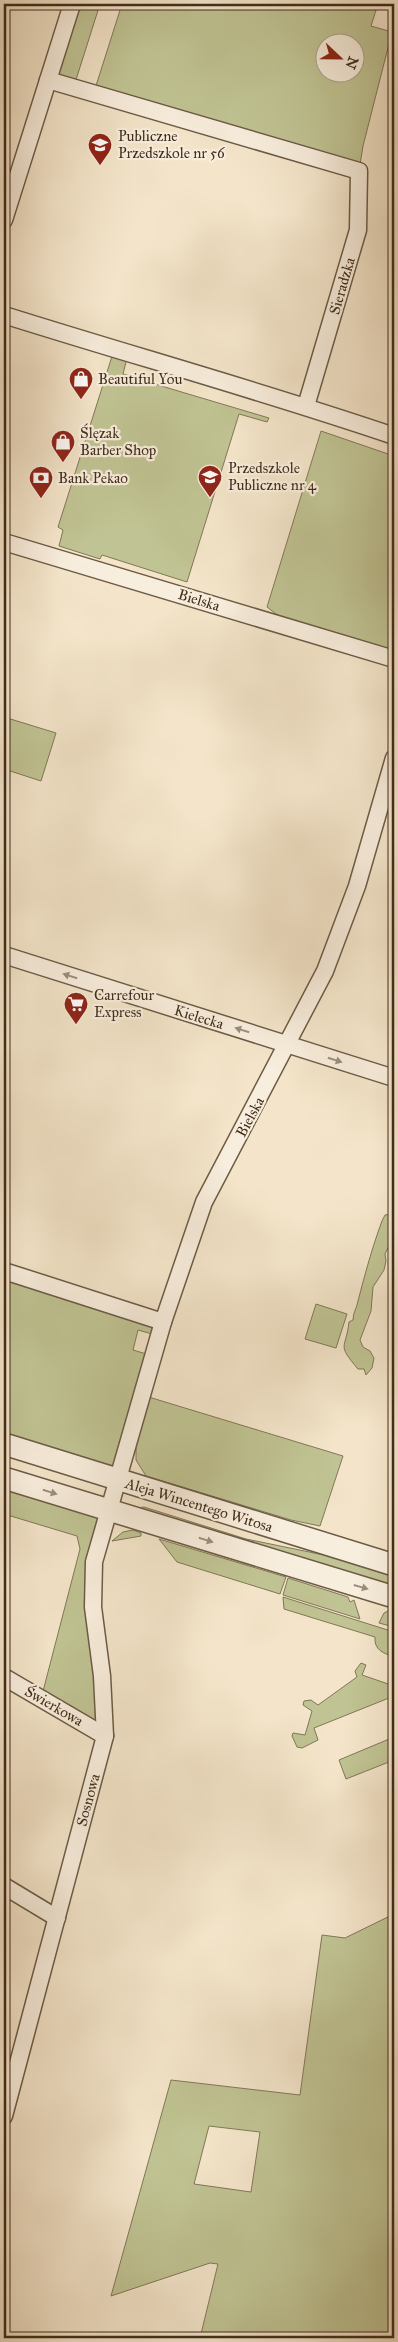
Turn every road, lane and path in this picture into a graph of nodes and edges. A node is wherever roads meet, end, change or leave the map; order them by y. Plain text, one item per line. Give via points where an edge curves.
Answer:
1 (72, 4) edge
2 (48, 80) junction
3 (4, 220) edge
4 (4, 315) edge
5 (306, 406) junction
6 (394, 436) edge
7 (4, 542) edge
8 (394, 659) edge
9 (394, 758) edge
10 (4, 955) edge
11 (288, 1044) junction
12 (394, 1078) edge
13 (4, 1271) edge
14 (163, 1322) junction
15 (4, 1444) edge
16 (4, 1478) edge
17 (117, 1480) junction
18 (109, 1510) junction
19 (394, 1565) edge
20 (394, 1597) edge
21 (4, 1677) edge
22 (105, 1736) junction
23 (4, 1886) edge
24 (57, 1918) junction
25 (9, 2068) edge
26 (4, 2116) edge

1 - 2 street
2 - 3 street
2 - 5 street, Sieradzka via 359,171 358,230
4 - 5 street
5 - 6 street
7 - 8 street, Bielska
9 - 11 street, Bielska via 355,892 325,971
11 -> 10 street, Kielecka
11 -> 12 street, Kielecka
11 - 14 street, Bielska via 204,1202
13 - 14 street
14 - 17 street, Bielska
15 - 17 street, Aleja Wincentego Witosa
16 -> 18 street, Aleja Wincentego Witosa
17 - 18 street, Sosnowa
17 - 19 street, Aleja Wincentego Witosa
18 -> 20 street, Aleja Wincentego Witosa
18 - 22 street, Sosnowa via 94,1562 93,1607 102,1676
21 - 22 street, Świerkowa
22 - 24 street, Sosnowa
23 - 24 street
24 - 25 street, Sosnowa
25 - 26 street, Sosnowa

